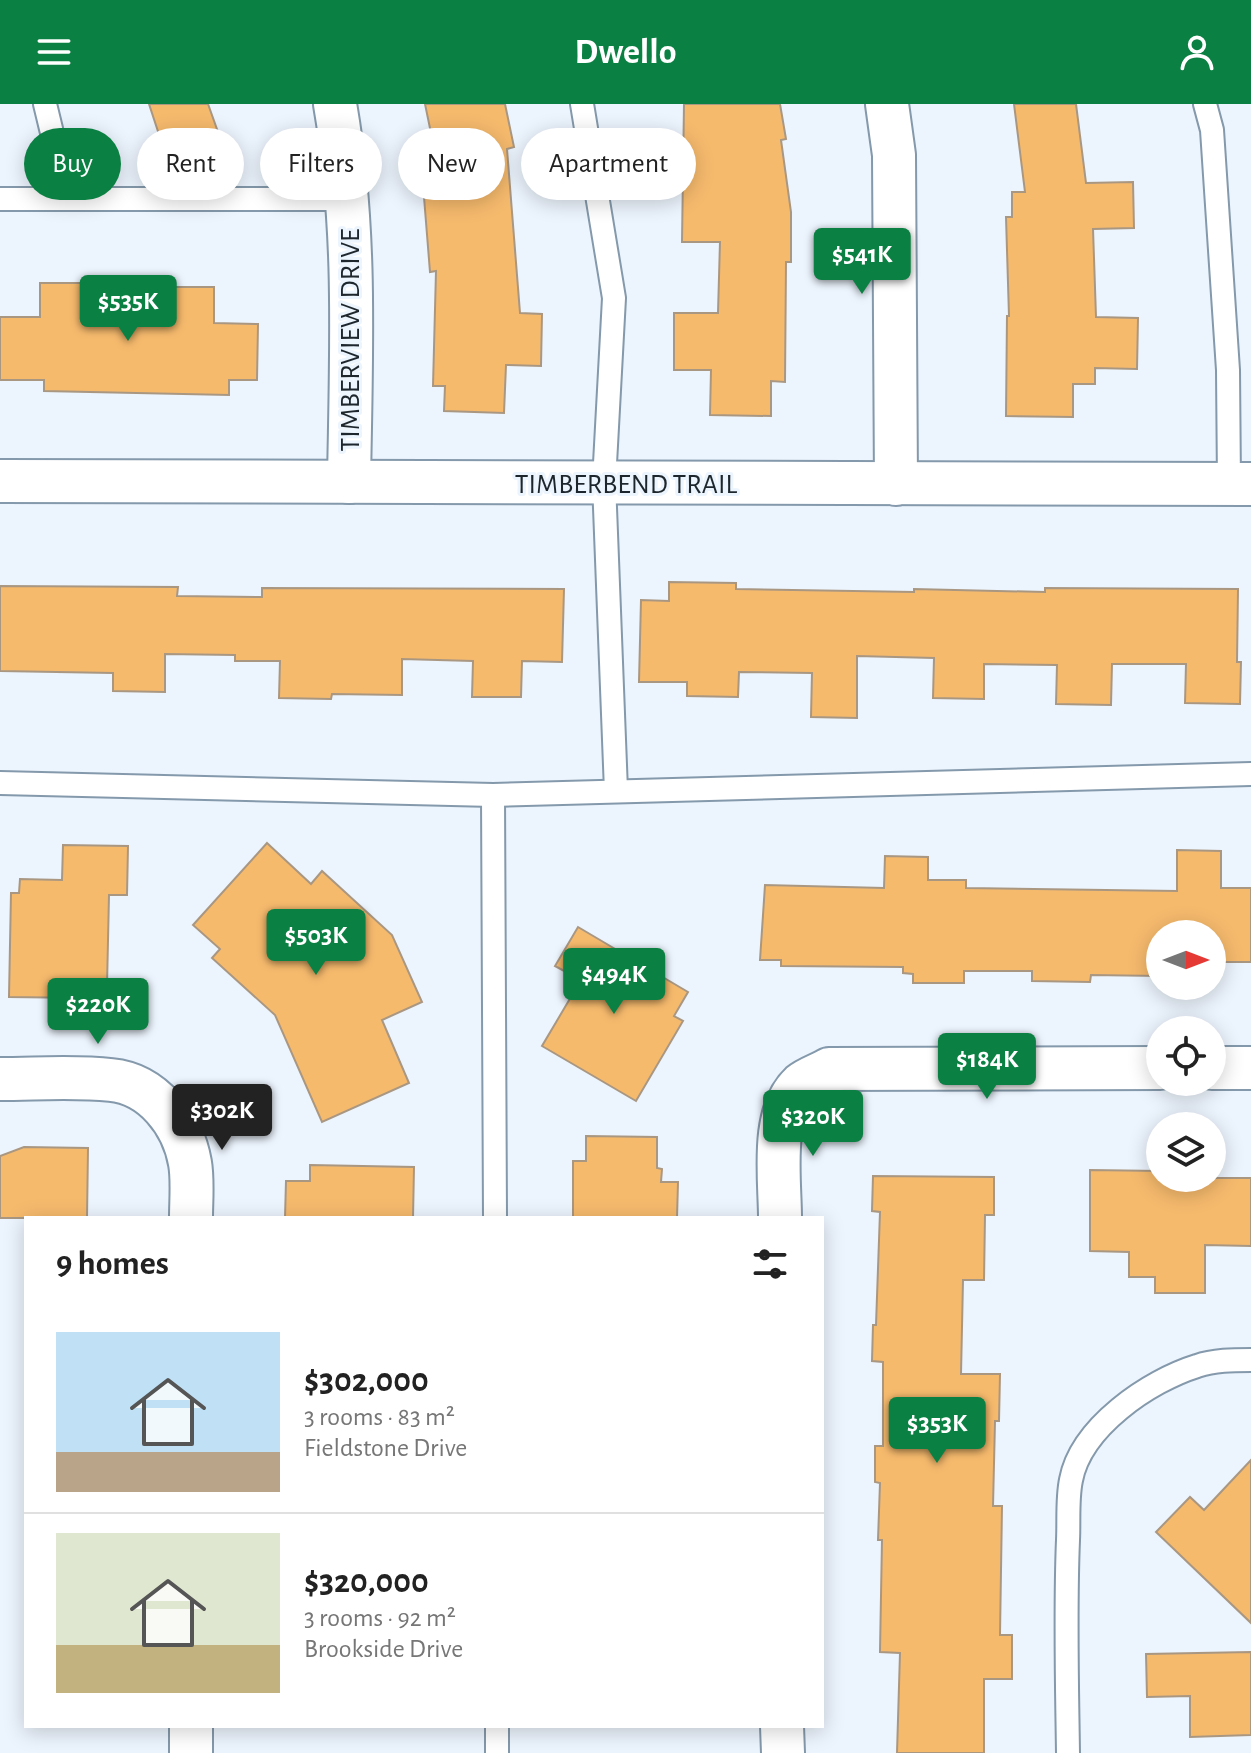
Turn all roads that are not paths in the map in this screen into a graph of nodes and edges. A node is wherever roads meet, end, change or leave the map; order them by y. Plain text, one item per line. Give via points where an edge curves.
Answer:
1 (45, 104) edge
2 (335, 104) edge
3 (582, 104) edge
4 (887, 104) edge
5 (1205, 104) edge
6 (51, 128) edge
7 (339, 128) edge
8 (0, 199) edge
9 (24, 199) edge
10 (121, 199) edge
11 (260, 199) edge
12 (348, 200) edge
13 (0, 481) edge
14 (349, 482) junction
15 (604, 482) junction
16 (896, 484) junction
17 (1240, 484) edge
18 (1251, 774) edge
19 (0, 783) edge
20 (616, 791) junction
21 (493, 795) junction
22 (1146, 1068) edge
23 (1226, 1068) edge
24 (1251, 1068) edge
25 (0, 1079) edge
26 (191, 1216) edge
27 (495, 1216) edge
28 (780, 1216) edge
29 (1251, 1360) edge
30 (191, 1728) edge
31 (497, 1728) edge
32 (782, 1728) edge
33 (191, 1753) edge
34 (497, 1753) edge
35 (783, 1753) edge
36 (1068, 1753) edge

1 - 6 lane
2 - 7 street, TIMBERVIEW DRIVE
3 - 15 lane via 614,298
4 - 16 street via 894,155
5 - 17 lane via 1212,130
8 - 9 lane
10 - 11 lane
12 - 14 street, TIMBERVIEW DRIVE
13 - 14 street, TIMBERBEND TRAIL
14 - 15 street, TIMBERBEND TRAIL
15 - 16 street, TIMBERBEND TRAIL
15 - 20 lane
16 - 17 street, TIMBERBEND TRAIL
18 - 20 lane
19 - 21 lane
20 - 21 lane
21 - 27 lane
22 - 28 street via 829,1069 802,1083 786,1105 780,1137
23 - 24 street
25 - 26 street via 113,1080 142,1090 166,1109 183,1135 191,1165
29 - 36 lane via 1197,1366 1157,1383 1095,1432 1077,1465 1071,1478 1066,1582
30 - 33 street
31 - 34 lane
32 - 35 street

